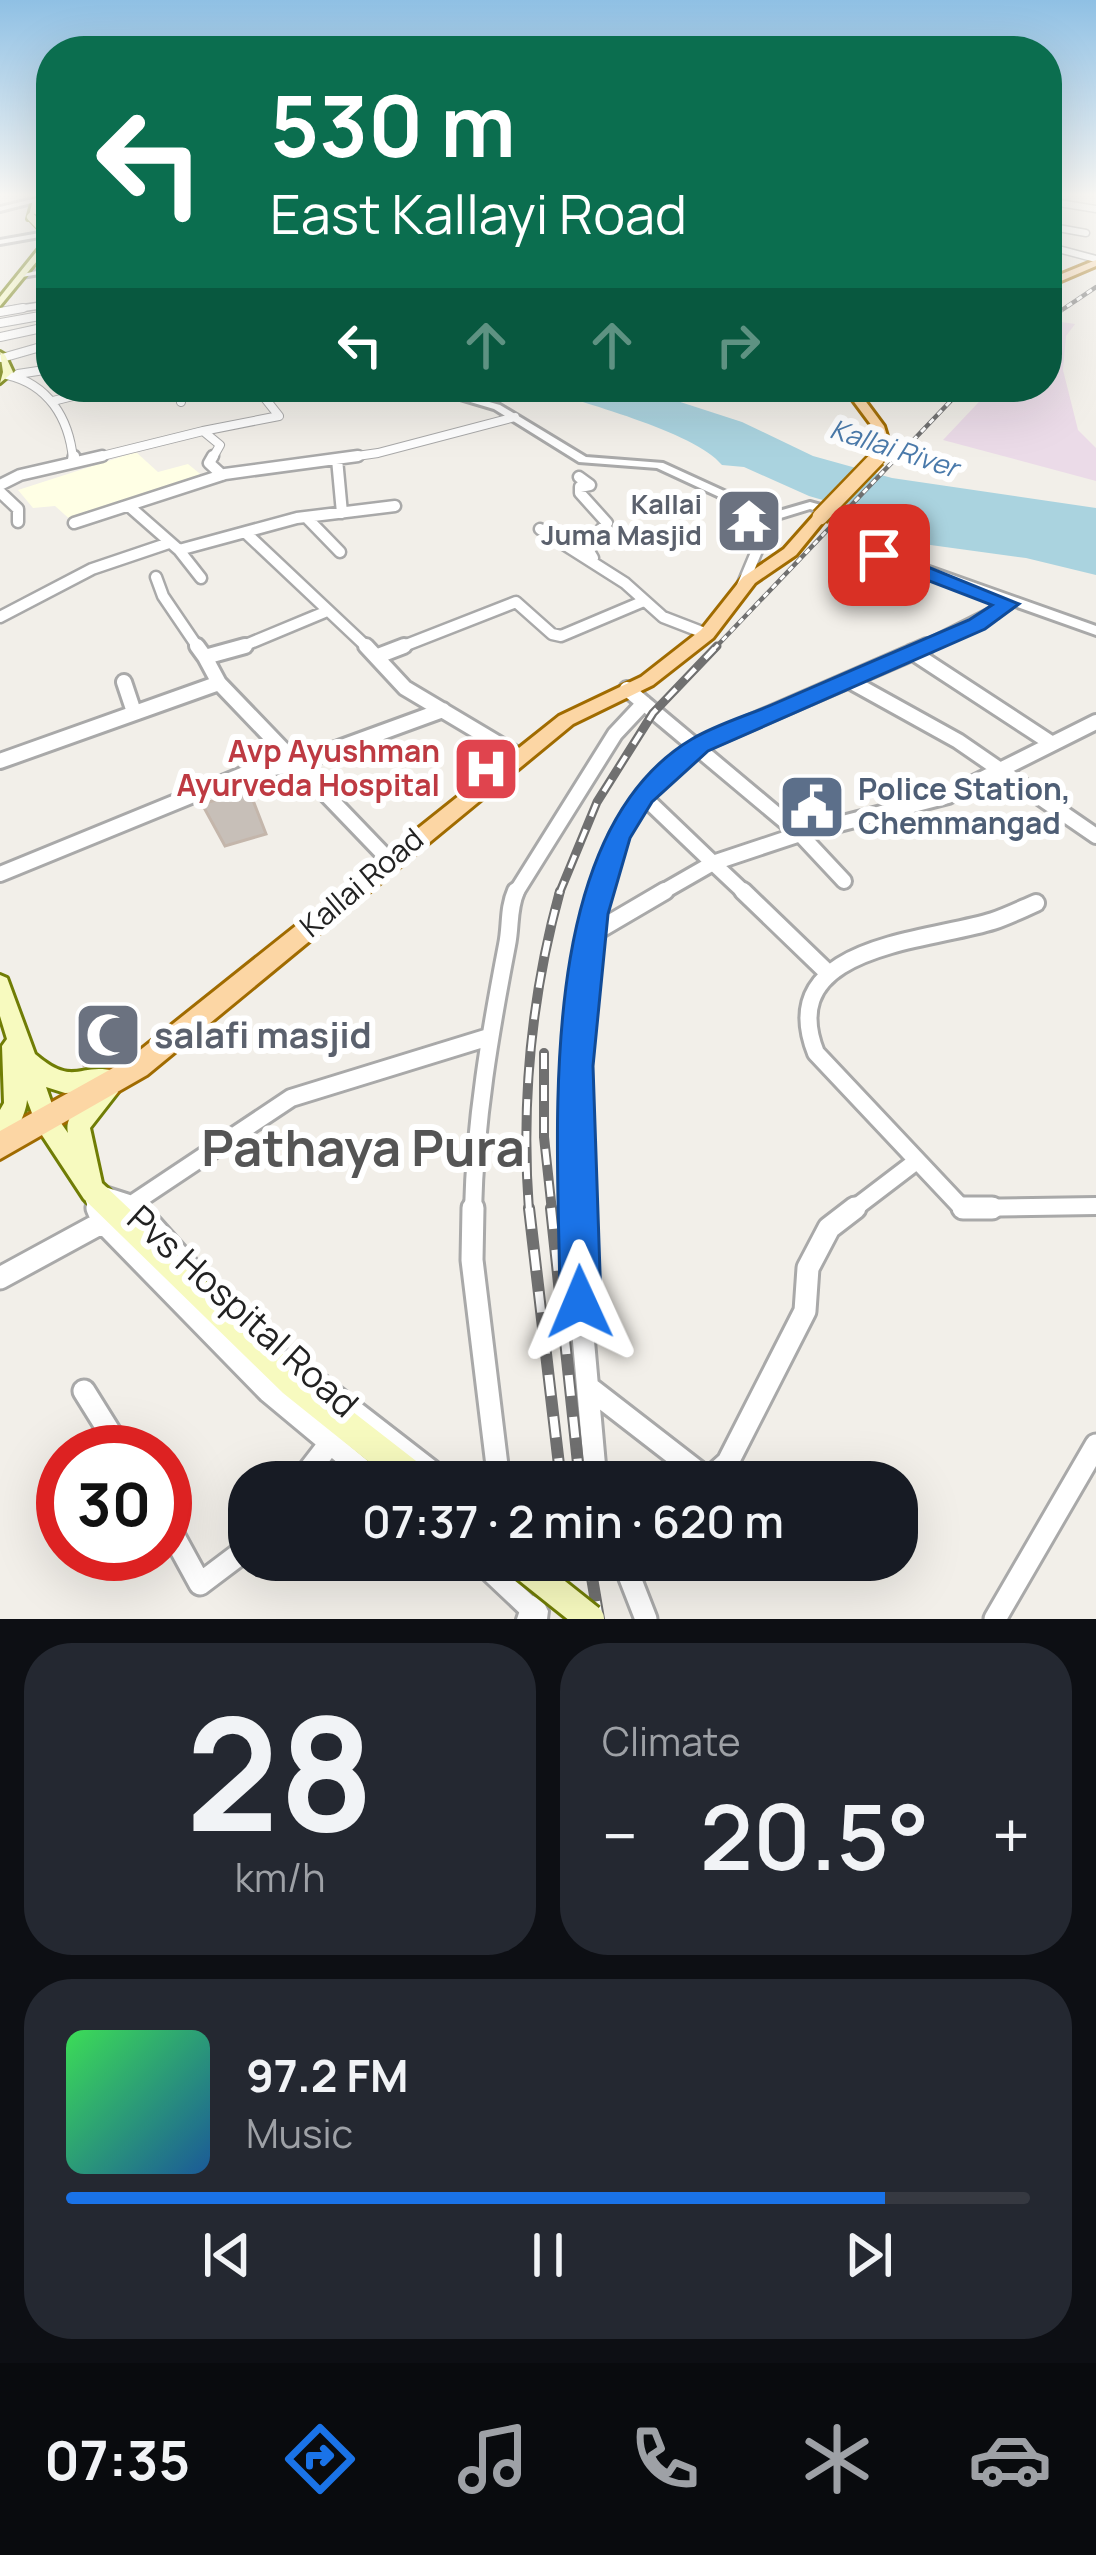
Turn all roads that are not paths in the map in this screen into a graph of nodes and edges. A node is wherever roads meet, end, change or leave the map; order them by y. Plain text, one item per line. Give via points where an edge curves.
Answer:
1 (25, 272) edge
2 (36, 273) edge
3 (22, 275) junction
4 (36, 305) edge
5 (0, 307) edge
6 (36, 317) edge
7 (0, 323) edge
8 (36, 329) edge
9 (0, 337) edge
10 (36, 348) edge
11 (1, 357) edge
12 (36, 372) edge
13 (4, 377) edge
14 (36, 385) edge
15 (53, 402) edge
16 (268, 402) edge
17 (480, 402) edge
18 (860, 402) edge
19 (515, 417) junction
20 (203, 430) junction
21 (337, 459) junction
22 (72, 463) junction
23 (221, 475) junction
24 (579, 477) dead end
25 (0, 488) edge
26 (395, 506) dead end
27 (130, 507) junction
28 (342, 513) junction
29 (306, 517) junction
30 (771, 517) junction
31 (0, 521) edge
32 (74, 523) dead end
33 (540, 529) dead end
34 (248, 535) junction
35 (174, 546) junction
36 (340, 552) dead end
37 (596, 563) junction
38 (156, 578) dead end
39 (201, 578) dead end
40 (740, 591) junction
41 (644, 601) junction
42 (1009, 604) junction
43 (325, 612) junction
44 (0, 617) edge
45 (1096, 632) edge
46 (707, 634) junction
47 (912, 652) junction
48 (378, 656) junction
49 (205, 657) junction
50 (848, 680) junction
51 (124, 682) dead end
52 (219, 683) junction
53 (635, 696) junction
54 (443, 710) junction
55 (134, 712) junction
56 (1096, 722) edge
57 (1052, 743) junction
58 (699, 746) junction
59 (519, 756) junction
60 (0, 761) edge
61 (295, 764) junction
62 (1001, 768) junction
63 (643, 796) junction
64 (800, 834) junction
65 (1096, 836) edge
66 (389, 860) junction
67 (713, 863) junction
68 (0, 874) edge
69 (844, 881) dead end
70 (1036, 903) dead end
71 (590, 935) junction
72 (827, 972) junction
73 (0, 984) edge
74 (489, 1037) junction
75 (12, 1042) edge
76 (138, 1067) junction
77 (46, 1121) junction
78 (0, 1132) edge
79 (0, 1146) edge
80 (914, 1163) junction
81 (89, 1184) junction
82 (132, 1204) junction
83 (1096, 1206) edge
84 (104, 1222) junction
85 (0, 1278) edge
86 (588, 1388) junction
87 (84, 1391) dead end
88 (105, 1425) edge
89 (1096, 1445) edge
90 (327, 1447) junction
91 (316, 1461) edge
92 (347, 1461) edge
93 (391, 1461) edge
94 (418, 1461) edge
95 (496, 1461) edge
96 (594, 1461) edge
97 (228, 1562) edge
98 (192, 1569) edge
99 (499, 1581) edge
100 (538, 1581) edge
101 (542, 1581) edge
102 (631, 1581) edge
103 (532, 1615) edge
104 (590, 1619) edge
105 (646, 1619) edge
106 (995, 1619) edge

1 - 3 main road
2 - 3 street
3 - 5 main road
4 - 5 street
6 - 7 street
8 - 9 street
10 - 11 street
11 - 13 main road
12 - 13 street
13 - 14 street
15 - 22 street
16 - 20 street via 280,416
17 - 19 street
18 - 40 main road, Kallai Road, bridge via 884,449 790,552
19 - 21 street
19 - 30 street via 583,460 658,465
20 - 22 street
20 - 23 street via 220,445 208,463
21 - 23 street
21 - 28 street
22 - 25 street
23 - 27 street
24 - 37 street via 590,485 580,493 607,523 586,546
25 - 31 street via 18,520
26 - 28 street
27 - 32 street
27 - 35 street
28 - 29 street
29 - 34 street
29 - 36 street
30 - 40 street
30 - 42 street via 810,505 882,526 856,545
33 - 37 street
34 - 35 street
34 - 43 street
35 - 39 street
35 - 44 street via 92,569
37 - 41 street
38 - 49 street
40 - 46 main road, Kallai Road
41 - 46 street
41 - 48 street via 561,636 516,602
42 - 45 street
42 - 47 street
43 - 48 street
43 - 49 street via 250,648
46 - 53 main road, Kallai Road
47 - 50 street
47 - 57 street
48 - 54 street via 405,688
49 - 52 street
50 - 58 street
50 - 62 street
51 - 55 street
52 - 55 street
52 - 61 street
53 - 58 street
53 - 59 main road, Kallai Road via 566,719
53 - 74 street via 510,905
54 - 59 street
54 - 61 street
55 - 60 street
56 - 57 street
57 - 62 street
58 - 63 street
58 - 64 street
59 - 66 main road, Kallai Road
61 - 66 street
61 - 68 street via 247,773
62 - 64 street via 913,808
62 - 65 street
63 - 67 street
63 - 71 street via 616,837
64 - 67 street
64 - 69 street
66 - 76 main road, Kallai Road
67 - 71 street
67 - 72 street
70 - 72 street via 992,921 917,934
71 - 86 street via 576,1066
72 - 80 street via 805,1022 816,1053
73 - 75 main road
74 - 82 street via 291,1098
74 - 95 street via 472,1260
75 - 76 main road via 41,1076 57,1082 98,1081
75 - 77 main road
75 - 78 main road via 16,1105
76 - 77 main road, Kallai Road
76 - 81 main road via 93,1102 78,1125
77 - 79 main road, Kallai Road
77 - 81 main road
80 - 83 street via 972,1213
80 - 86 street via 829,1228 808,1268 805,1311 728,1462 708,1480
81 - 82 street, Pvs Hospital Road
81 - 84 street, Pvs Hospital Road
81 - 93 main road via 293,1383
82 - 94 street, Pvs Hospital Road via 292,1364
84 - 85 street
84 - 90 street, Pvs Hospital Road
86 - 96 street
87 - 88 street
89 - 106 street
90 - 91 street
90 - 92 street, Pvs Hospital Road
97 - 98 street via 200,1583
99 - 103 street
100 - 103 street
101 - 104 main road, bridge
102 - 105 street

